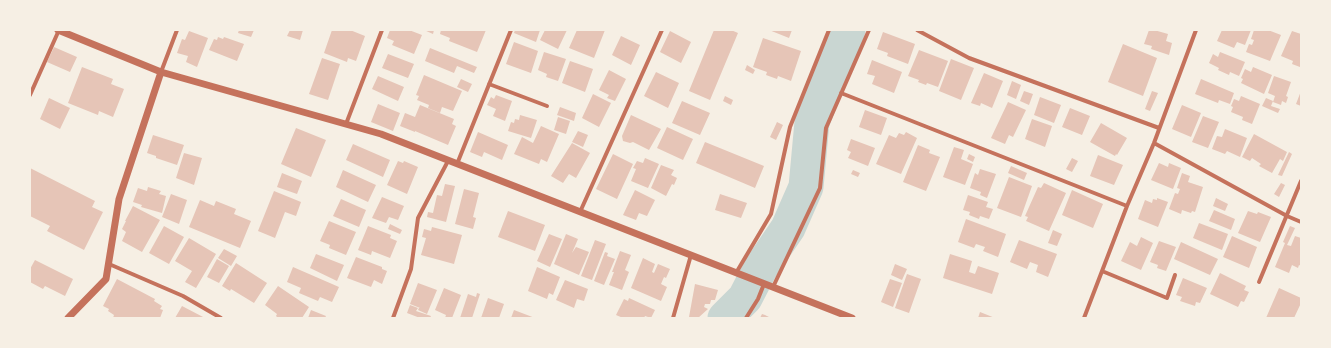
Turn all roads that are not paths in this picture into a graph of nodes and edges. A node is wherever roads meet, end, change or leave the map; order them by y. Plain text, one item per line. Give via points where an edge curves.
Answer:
1 (58, 30) edge
2 (177, 30) edge
3 (382, 30) edge
4 (511, 30) edge
5 (662, 30) edge
6 (829, 30) edge
7 (869, 30) edge
8 (917, 30) edge
9 (1196, 30) edge
10 (161, 72) junction
11 (489, 84) junction
12 (841, 93) junction
13 (30, 95) edge
14 (547, 106) dead end
15 (346, 124) junction
16 (1159, 128) junction
17 (1154, 143) junction
18 (448, 161) junction
19 (457, 164) junction
20 (1301, 181) edge
21 (1127, 206) junction
22 (580, 212) junction
23 (1287, 216) junction
24 (1301, 222) edge
25 (691, 255) junction
26 (109, 264) junction
27 (1102, 271) junction
28 (738, 274) junction
29 (1175, 275) dead end
30 (1258, 282) dead end
31 (764, 284) junction
32 (773, 287) junction
33 (68, 318) edge
34 (221, 318) edge
35 (392, 318) edge
36 (673, 318) edge
37 (746, 318) edge
38 (852, 318) edge
39 (1084, 318) edge

1 - 10 street
1 - 13 street
2 - 10 street
3 - 15 street
4 - 11 street
5 - 22 street
6 - 28 street via 790,127 771,214
7 - 12 street
8 - 16 street via 969,58
9 - 16 street
10 - 15 street
10 - 26 street via 119,199
11 - 14 street
11 - 19 street
12 - 21 street
12 - 32 street via 826,128 820,188
15 - 18 street via 381,134
16 - 17 street
17 - 21 street
17 - 23 street
18 - 19 street
18 - 35 street via 418,218 411,269
19 - 22 street
20 - 23 street
21 - 27 street
22 - 25 street
23 - 24 street
23 - 30 street
25 - 28 street
25 - 36 street
26 - 33 street via 106,278
26 - 34 street via 183,296
27 - 29 street via 1167,298
27 - 39 street
28 - 31 street
31 - 32 street
31 - 37 street
32 - 38 street

